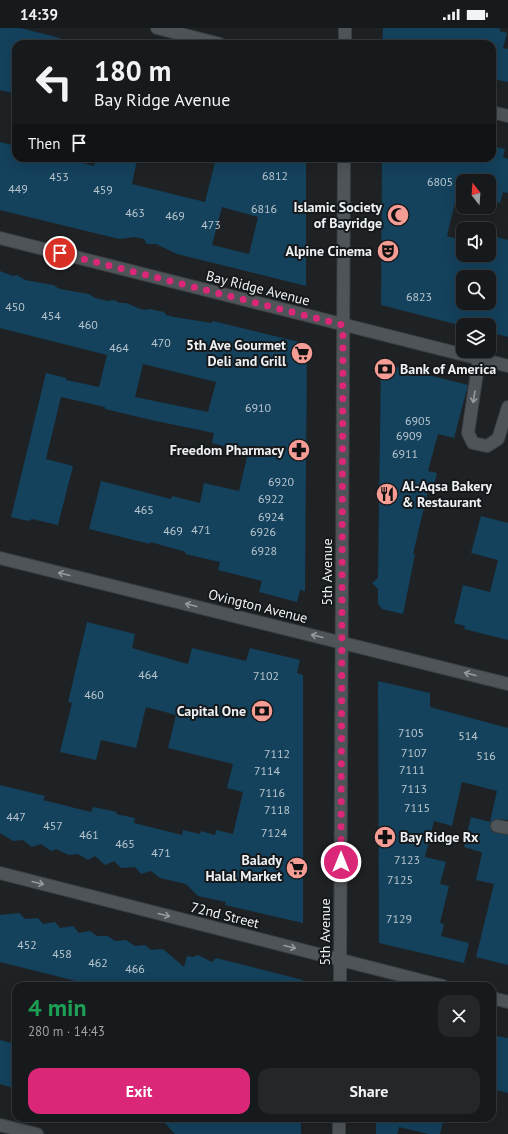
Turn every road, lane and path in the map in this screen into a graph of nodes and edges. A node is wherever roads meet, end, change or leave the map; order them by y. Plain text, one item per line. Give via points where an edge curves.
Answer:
1 (157, 28) edge
2 (345, 28) edge
3 (204, 40) edge
4 (345, 40) edge
5 (496, 113) edge
6 (508, 116) edge
7 (344, 162) edge
8 (0, 238) edge
9 (343, 325) junction
10 (479, 359) junction
11 (508, 366) edge
12 (508, 407) edge
13 (0, 558) edge
14 (341, 642) junction
15 (508, 684) edge
16 (0, 873) edge
17 (340, 960) junction
18 (340, 982) edge
19 (427, 982) edge
20 (496, 999) edge
21 (508, 1002) edge
22 (339, 1122) edge
23 (0, 1125) edge
24 (37, 1134) edge
25 (339, 1134) edge

1 - 3 street
2 - 4 street
5 - 6 street
7 - 9 street, 5th Avenue
8 - 9 street, Bay Ridge Avenue
9 - 10 street, Bay Ridge Avenue
9 - 14 street, 5th Avenue
10 - 11 street, Bay Ridge Avenue
10 -> 12 street via 468,433 473,443 488,446 498,439
14 -> 13 street, Ovington Avenue
15 -> 14 street, Ovington Avenue
14 - 17 street, 5th Avenue
16 -> 17 street, 72nd Street
17 - 18 street, 5th Avenue
17 - 19 street, 72nd Street
20 - 21 street
22 - 25 street
23 - 24 street

